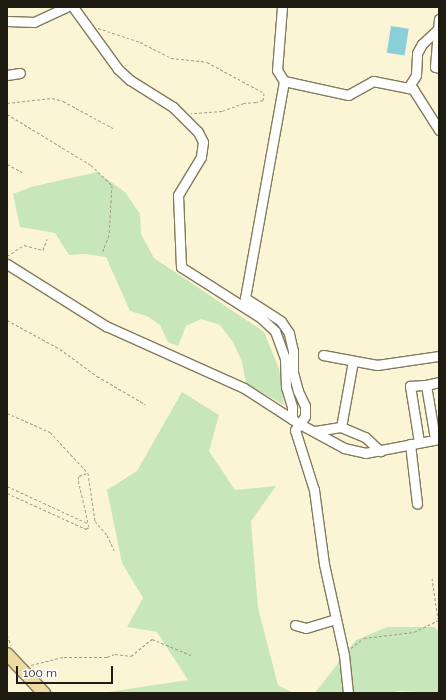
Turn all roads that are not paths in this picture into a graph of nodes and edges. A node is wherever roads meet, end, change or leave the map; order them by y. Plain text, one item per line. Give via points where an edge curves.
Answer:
1 (66, 7) edge
2 (73, 7) edge
3 (282, 7) edge
4 (439, 19) edge
5 (7, 20) edge
6 (438, 30) edge
7 (439, 68) edge
8 (20, 73) dead end
9 (7, 75) edge
10 (284, 80) junction
11 (408, 88) junction
12 (439, 130) edge
13 (7, 264) edge
14 (323, 355) dead end
15 (439, 356) edge
16 (353, 362) junction
17 (439, 382) edge
18 (426, 384) junction
19 (435, 410) edge
20 (295, 421) junction
21 (341, 427) junction
22 (314, 431) junction
23 (437, 439) edge
24 (415, 443) junction
25 (380, 451) junction
26 (417, 504) dead end
27 (336, 619) junction
28 (295, 625) dead end
29 (9, 658) edge
30 (44, 693) edge
31 (348, 693) edge

1 - 5 street via 34,22
2 - 20 street via 118,69 130,80 180,113 198,132 203,142 201,157 178,195 181,267 261,318 275,332 285,358 286,388
3 - 10 street via 277,70
4 - 6 street
6 - 7 street via 435,68
6 - 11 street via 422,44 417,53 416,75
8 - 9 street
10 - 11 street via 348,95 373,81
10 - 20 street via 245,298 281,321 289,333 295,378 305,406 305,416
11 - 12 street via 413,89 422,101
13 - 20 street via 106,326 244,388
14 - 16 street
15 - 16 street via 377,365
16 - 21 street
17 - 18 street
18 - 19 street
18 - 24 street via 410,386
19 - 23 street
20 - 22 street
20 - 27 street via 295,430 314,490 324,564
21 - 22 street
21 - 25 street via 365,437
22 - 25 street via 344,448 365,453
23 - 24 street
24 - 25 street
24 - 26 street
27 - 28 street via 306,628
27 - 31 street via 344,655
29 - 30 main road

